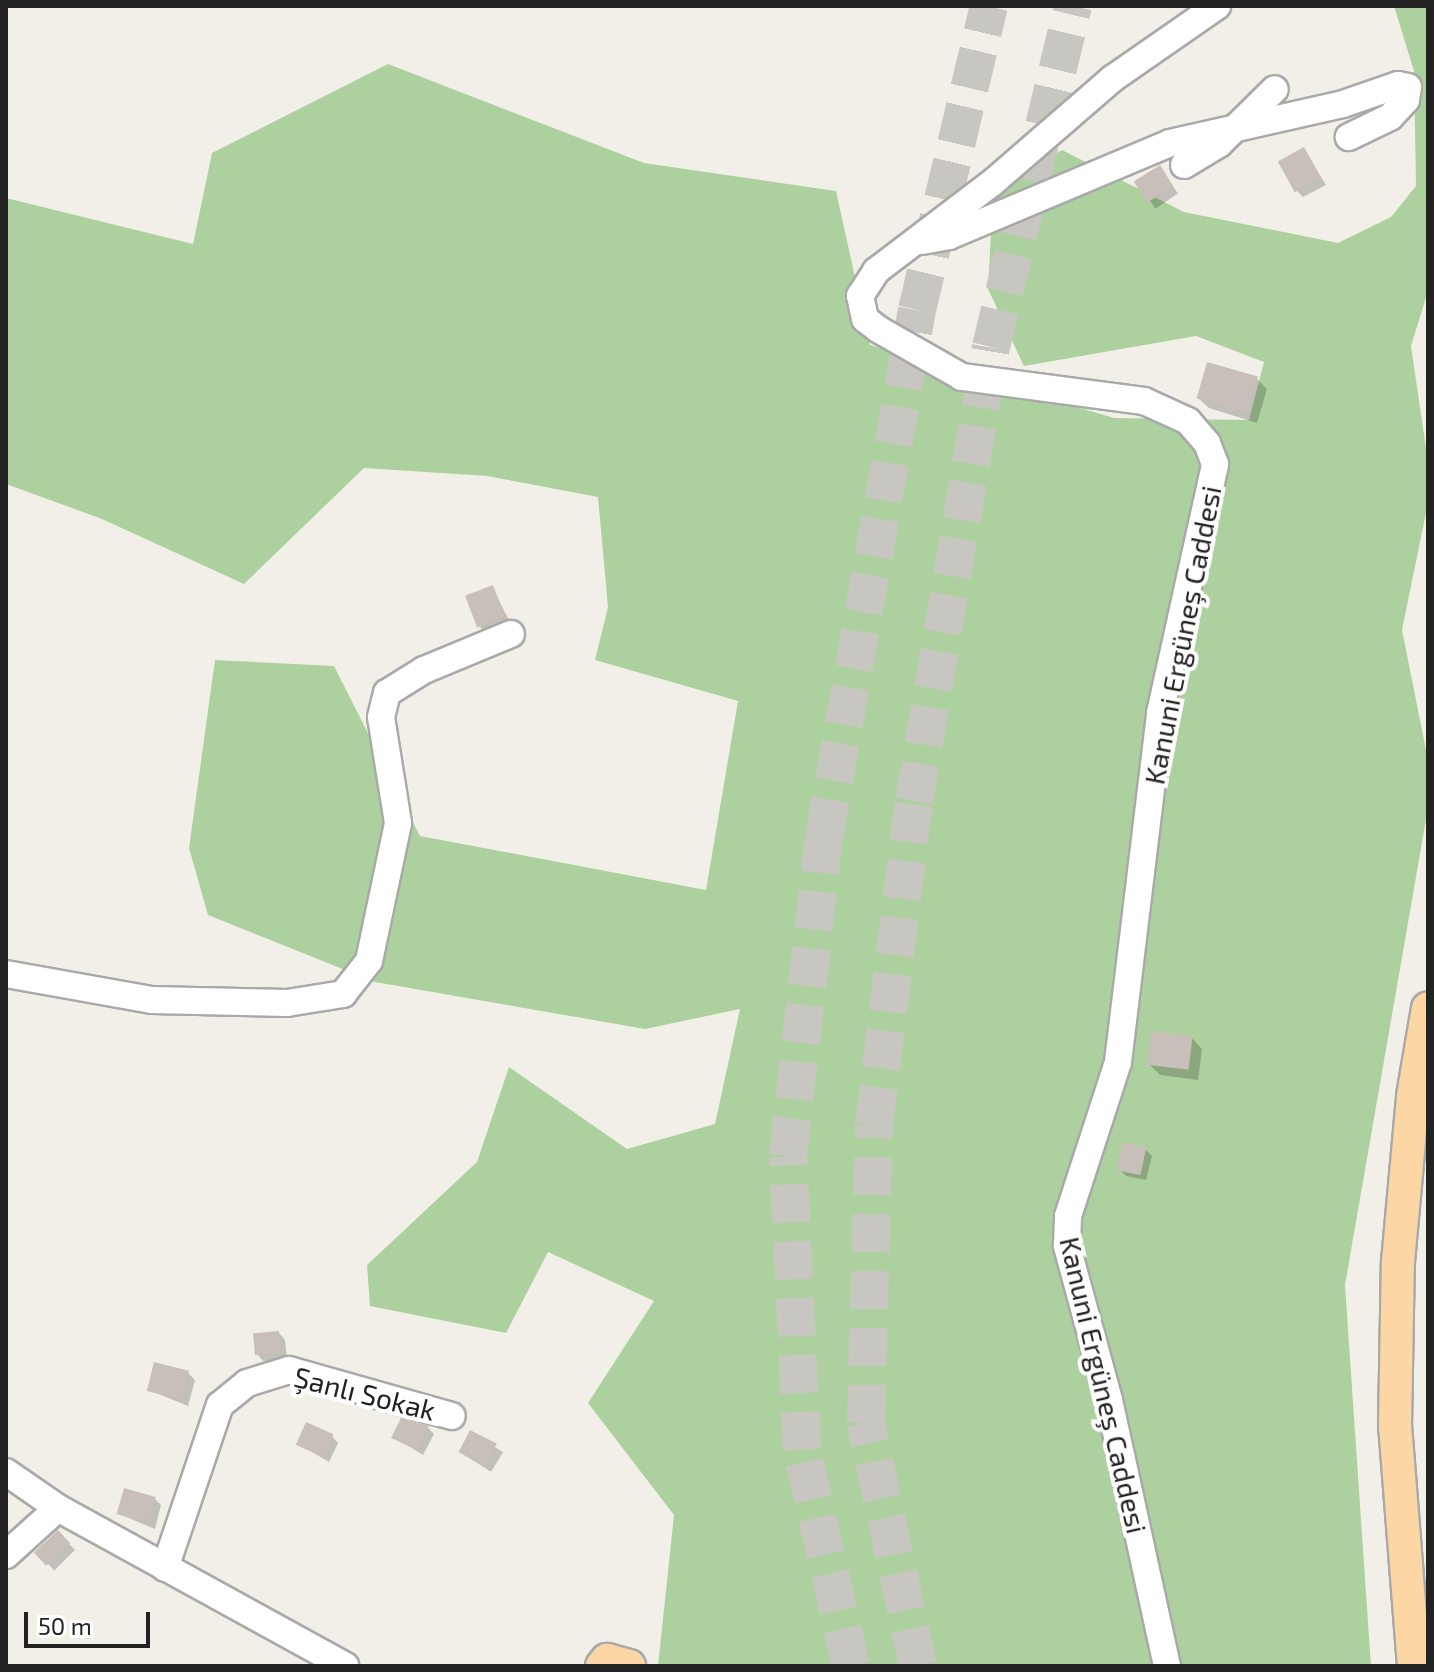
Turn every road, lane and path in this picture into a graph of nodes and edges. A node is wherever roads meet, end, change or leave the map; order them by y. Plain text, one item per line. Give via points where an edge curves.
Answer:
1 (1217, 6) edge
2 (1275, 89) dead end
3 (1238, 128) junction
4 (1349, 137) dead end
5 (1184, 165) dead end
6 (914, 242) junction
7 (511, 634) dead end
8 (6, 974) edge
9 (1428, 1008) edge
10 (452, 1416) dead end
11 (6, 1472) edge
12 (58, 1508) junction
13 (6, 1555) edge
14 (165, 1568) junction
15 (345, 1666) edge
16 (602, 1666) edge
17 (629, 1666) edge
18 (1167, 1666) edge
19 (1414, 1666) edge

1 - 6 street, Kanuni Ergüneş Caddesi via 1112,79
2 - 3 street
3 - 4 street via 1343,104 1398,85 1408,87 1406,100 1390,117
3 - 5 street
3 - 6 street via 1170,143 949,236
6 - 18 street, Kanuni Ergüneş Caddesi via 876,271 860,296 865,319 878,329 962,377 1144,401 1188,421 1215,464 1160,713 1118,1062 1068,1216 1067,1246 1109,1400
7 - 8 street via 424,670 387,693 381,717 398,823 369,961 343,994 287,1003 152,1000
9 - 19 main road via 1413,1096 1398,1262 1395,1427
10 - 14 street, Şanlı Sokak via 289,1370 247,1383 220,1405
11 - 12 street
12 - 13 street
12 - 14 street
14 - 15 street
16 - 17 main road via 607,1660

